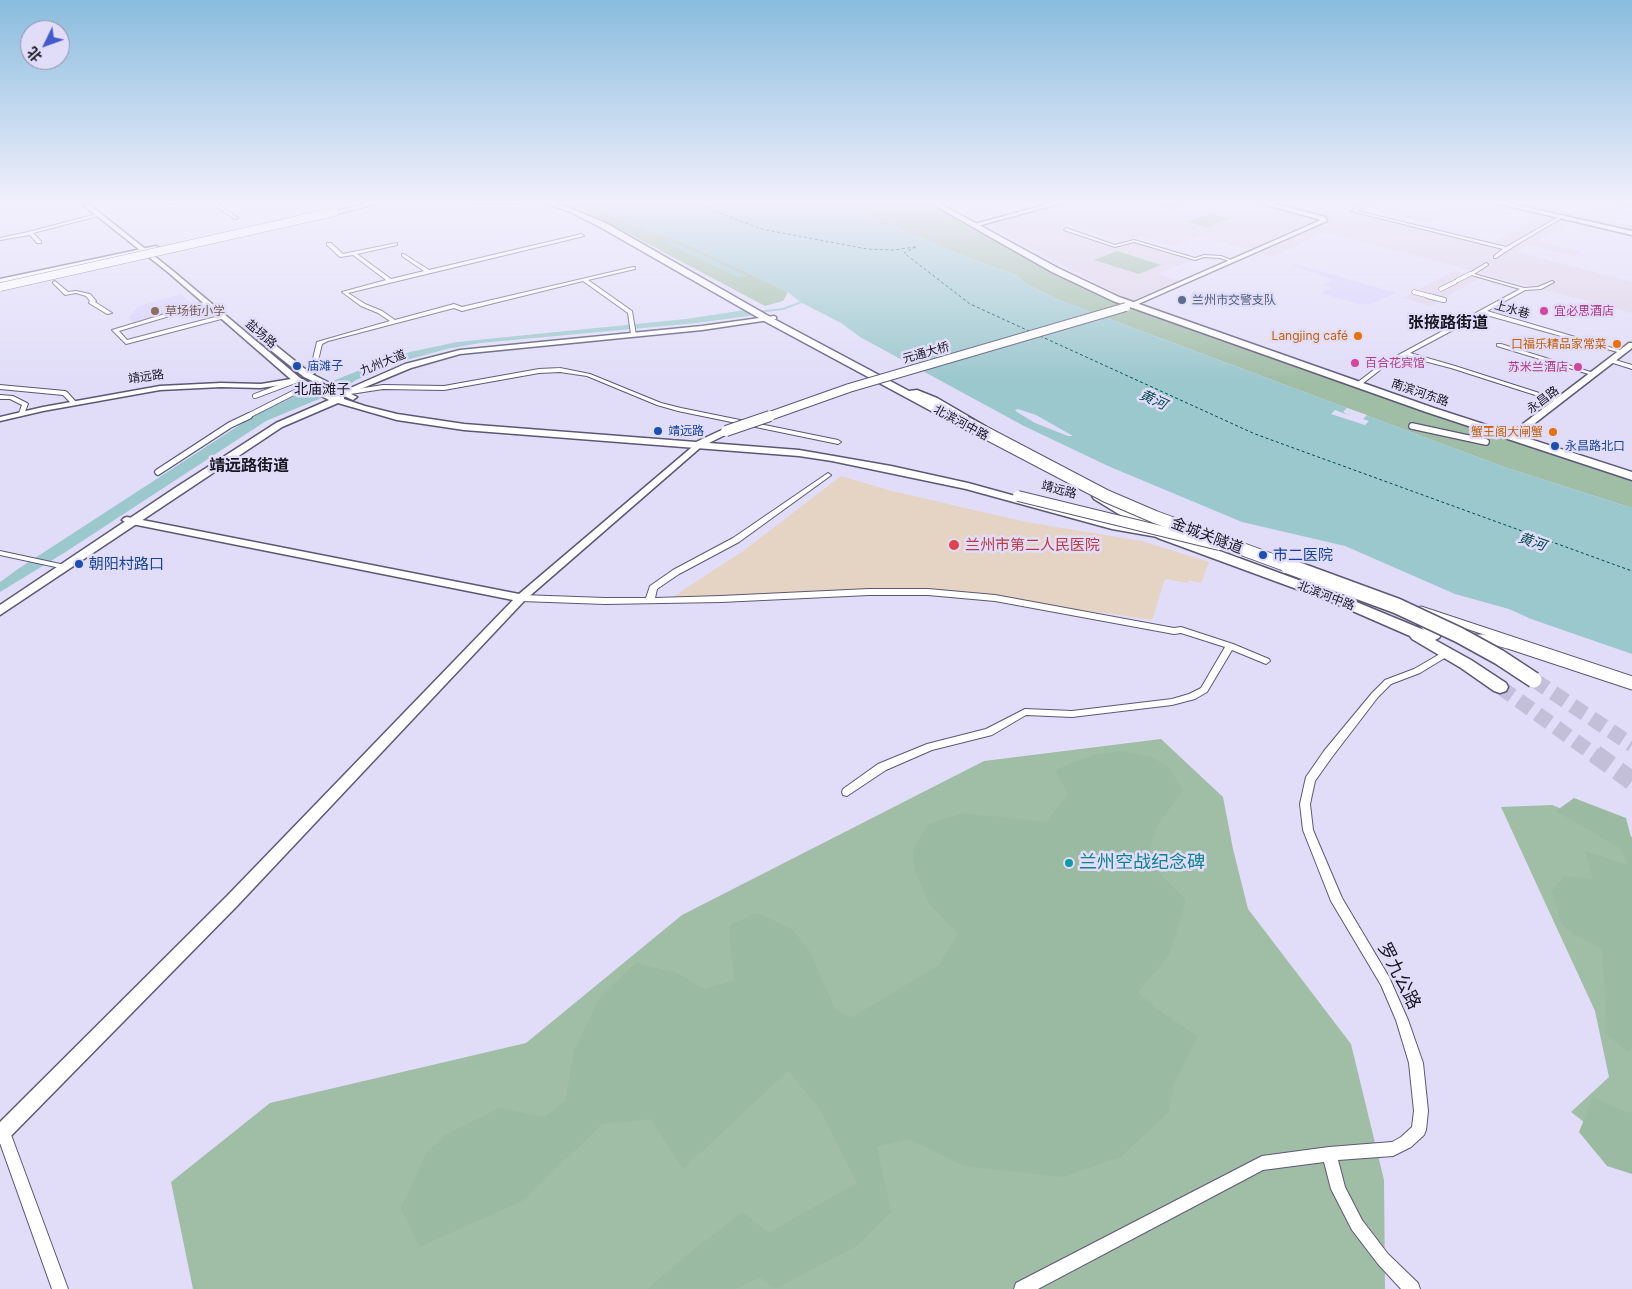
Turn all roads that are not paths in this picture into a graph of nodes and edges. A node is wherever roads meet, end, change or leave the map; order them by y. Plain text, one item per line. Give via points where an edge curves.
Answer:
1 (110, 261) edge
2 (111, 261) edge
3 (118, 261) edge
4 (160, 261) edge
5 (162, 261) edge
6 (363, 261) edge
7 (413, 261) edge
8 (469, 261) edge
9 (671, 261) edge
10 (1043, 261) edge
11 (1232, 261) edge
12 (1486, 264) dead end
13 (633, 268) dead end
14 (427, 271) junction
15 (1470, 274) junction
16 (52, 280) junction
17 (389, 280) junction
18 (584, 280) junction
19 (1552, 282) dead end
20 (0, 286) edge
21 (1442, 289) dead end
22 (1524, 289) junction
23 (1414, 292) dead end
24 (1444, 300) dead end
25 (208, 303) junction
26 (1130, 305) junction
27 (1483, 312) junction
28 (109, 313) dead end
29 (763, 314) junction
30 (224, 317) junction
31 (395, 322) junction
32 (632, 324) joint
33 (634, 333) junction
34 (1499, 345) dead end
35 (1632, 345) edge
36 (1623, 352) junction
37 (1406, 354) junction
38 (1612, 361) junction
39 (1632, 367) edge
40 (1594, 374) junction
41 (307, 375) junction
42 (298, 380) junction
43 (1360, 383) junction
44 (0, 387) edge
45 (309, 387) junction
46 (913, 392) junction
47 (255, 396) dead end
48 (338, 396) junction
49 (0, 397) edge
50 (1559, 401) junction
51 (74, 403) junction
52 (22, 413) junction
53 (0, 419) edge
54 (1412, 426) dead end
55 (1514, 435) junction
56 (711, 439) junction
57 (838, 442) dead end
58 (1486, 442) dead end
59 (698, 445) junction
60 (158, 472) dead end
61 (928, 472) junction
62 (1632, 474) edge
63 (828, 475) dead end
64 (130, 520) junction
65 (1142, 524) junction
66 (1175, 525) junction
67 (1189, 530) junction
68 (1162, 536) junction
69 (0, 553) edge
70 (1258, 556) junction
71 (30, 560) joint
72 (57, 566) junction
73 (1377, 595) junction
74 (521, 598) junction
75 (650, 600) junction
76 (0, 606) edge
77 (0, 611) edge
78 (1391, 623) junction
79 (1465, 625) junction
80 (1230, 646) junction
81 (1445, 654) junction
82 (1266, 661) dead end
83 (1534, 680) tunnel mouth
84 (1632, 680) edge
85 (1632, 686) edge
86 (1500, 687) tunnel mouth
87 (847, 792) dead end
88 (2, 1133) edge
89 (1329, 1154) junction
90 (60, 1289) edge
91 (1022, 1289) edge
92 (1412, 1289) edge

1 - 20 main road
2 - 20 main road, bridge
3 - 16 main road
4 - 25 main road, 盐场路
5 - 41 main road, 盐场路
6 - 17 street
7 - 14 street
8 - 14 street
9 - 29 main road, 北滨河中路
10 - 26 main road, 南滨河东路
11 - 26 street
12 - 15 street
13 - 18 street
14 - 17 street
15 - 21 street
15 - 22 street
16 - 20 main road
16 - 28 street via 67,294 88,295 91,302
17 - 31 street via 344,292
18 - 31 street via 462,309 454,306
18 - 32 street via 630,312
19 - 22 street via 1539,288
22 - 27 street
23 - 24 street
25 - 30 main road, 盐场路
25 - 30 street via 115,330 126,342
26 - 43 main road, 南滨河东路
26 - 56 main road, 元通大桥, bridge via 849,388
26 - 62 main road, 南滨河东路 via 1438,413
27 - 36 street, 上水巷
27 - 37 street
29 - 33 street, 九州大道
29 - 46 main road, 北滨河中路
29 - 65 main road, 北滨河中路 via 1104,500
30 - 42 main road, 盐场路
31 - 41 street via 319,343 313,372
32 - 33 street
33 - 48 street, 九州大道 via 460,352 408,366
34 - 40 street
35 - 36 street, 永昌路
36 - 38 street, 永昌路
37 - 43 street via 1371,372
37 - 50 street
38 - 39 street
38 - 40 street, 永昌路
40 - 50 street, 永昌路
41 - 48 main road, 盐场路
42 - 45 main road, 盐场路
42 - 47 street
42 - 51 street, 靖远路 via 261,386 160,388
43 - 55 main road, 南滨河东路
44 - 51 street via 65,393
45 - 48 main road, 盐场路
45 - 60 street via 230,425
46 - 66 main road via 1108,496
46 - 70 main road, 金城关隧道, bridge via 1106,496
48 - 56 main road, 靖远路 via 402,414 468,422
48 - 57 street via 383,387 444,388 560,370 588,375 680,410
48 - 59 main road, 靖远路 via 397,417 464,427
48 - 64 main road via 279,425
49 - 52 street via 11,397 25,404
50 - 55 street, 永昌路
51 - 52 street, 靖远路
52 - 53 street, 靖远路
54 - 58 street
55 - 62 main road, 南滨河东路
56 - 59 main road, 元通大桥
56 - 61 main road, 靖远路 via 835,452
59 - 68 main road, 靖远路 via 799,453 891,468
59 - 74 street
61 - 65 main road, 靖远路 via 962,477 1068,508
61 - 70 main road, bridge
63 - 75 street via 736,540 653,588
64 - 72 main road
64 - 74 street
65 - 66 main road, 靖远路
65 - 68 main road, 北滨河中路
66 - 67 main road
67 - 68 main road, 靖远路
67 - 73 main road
68 - 78 main road, 北滨河中路 via 1337,599
69 - 71 street
70 - 83 main road, 金城关隧道, bridge via 1397,606 1459,635
71 - 72 street
72 - 76 main road
72 - 77 main road
73 - 78 main road via 1418,618 1431,628 1434,635 1419,634
73 - 79 street, 北滨河中路
74 - 75 street
74 - 88 street via 232,901
75 - 80 street via 928,592 995,598 1182,630
78 - 81 main road
79 - 84 street, 北滨河中路
79 - 85 street via 1456,638 1482,638 1508,645
80 - 82 street
80 - 87 street via 1204,690 1192,697 1072,714 1025,712 989,732 930,747 882,767
81 - 86 main road
81 - 89 street, 罗九公路 via 1417,671 1388,682 1310,780 1305,804 1308,830 1338,901 1385,981 1402,1020 1416,1062 1421,1111 1419,1130 1393,1149
88 - 90 street
89 - 91 street, 罗九公路 via 1262,1164
89 - 92 street via 1338,1189 1357,1225

